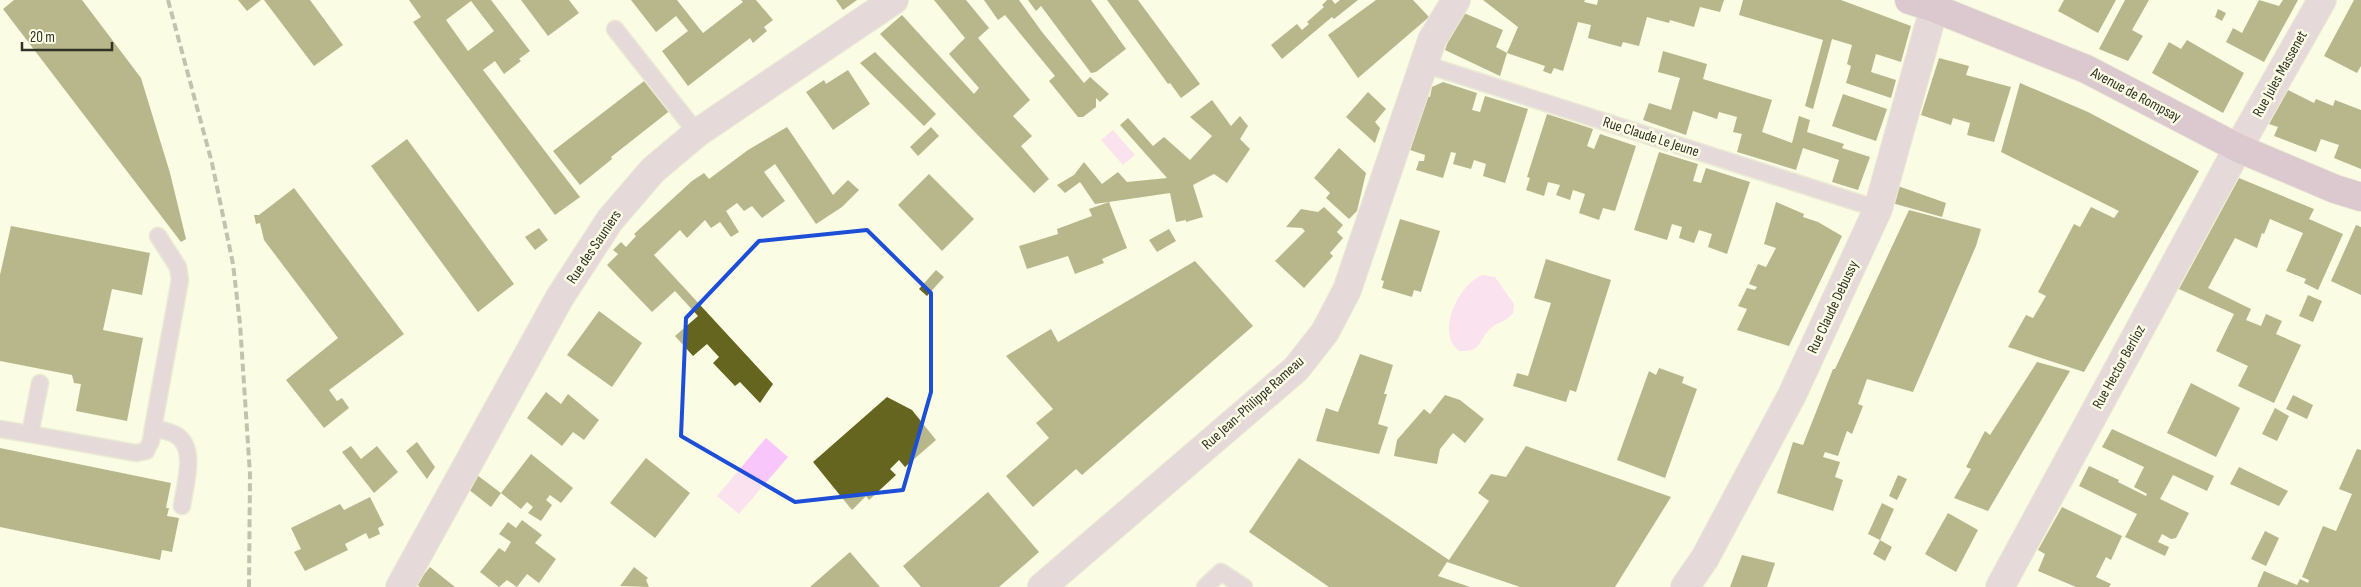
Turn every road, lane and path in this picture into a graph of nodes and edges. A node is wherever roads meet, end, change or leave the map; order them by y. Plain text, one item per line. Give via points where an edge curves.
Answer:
1 (894, 0) edge
2 (1456, 0) edge
3 (1909, 0) edge
4 (2322, 0) edge
5 (1934, 8) junction
6 (615, 29) dead end
7 (1424, 64) junction
8 (697, 133) junction
9 (2238, 148) junction
10 (2361, 197) edge
11 (1878, 209) junction
12 (158, 236) dead end
13 (40, 383) dead end
14 (153, 428) junction
15 (0, 429) edge
16 (30, 434) junction
17 (182, 506) dead end
18 (400, 587) edge
19 (1042, 587) edge
20 (1206, 587) edge
21 (1244, 587) edge
22 (1685, 587) edge
23 (2000, 587) edge

1 - 8 street, Rue des Sauniers
2 - 7 street, Rue Jean-Philippe Rameau via 1432,40
3 - 5 street, Avenue de Rompsay
4 - 9 street, Rue Jules Massenet
5 - 9 street, Avenue de Rompsay via 2086,69
5 - 11 street, Rue Claude Debussy
6 - 8 lane
7 - 11 lane, Rue Claude Le Jeune
7 - 19 street, Rue Jean-Philippe Rameau via 1348,290 1325,332 1296,368
8 - 18 street, Rue des Sauniers via 653,170 605,227 560,297
9 - 10 street, Avenue de Rompsay
9 - 23 street, Rue Hector Berlioz
11 - 22 street, Rue Claude Debussy via 1792,395 1705,558
12 - 14 lane via 178,267 180,280
13 - 16 lane
14 - 16 lane via 146,451 136,453
14 - 17 lane via 184,441 188,463
15 - 16 lane
20 - 21 lane via 1221,572

